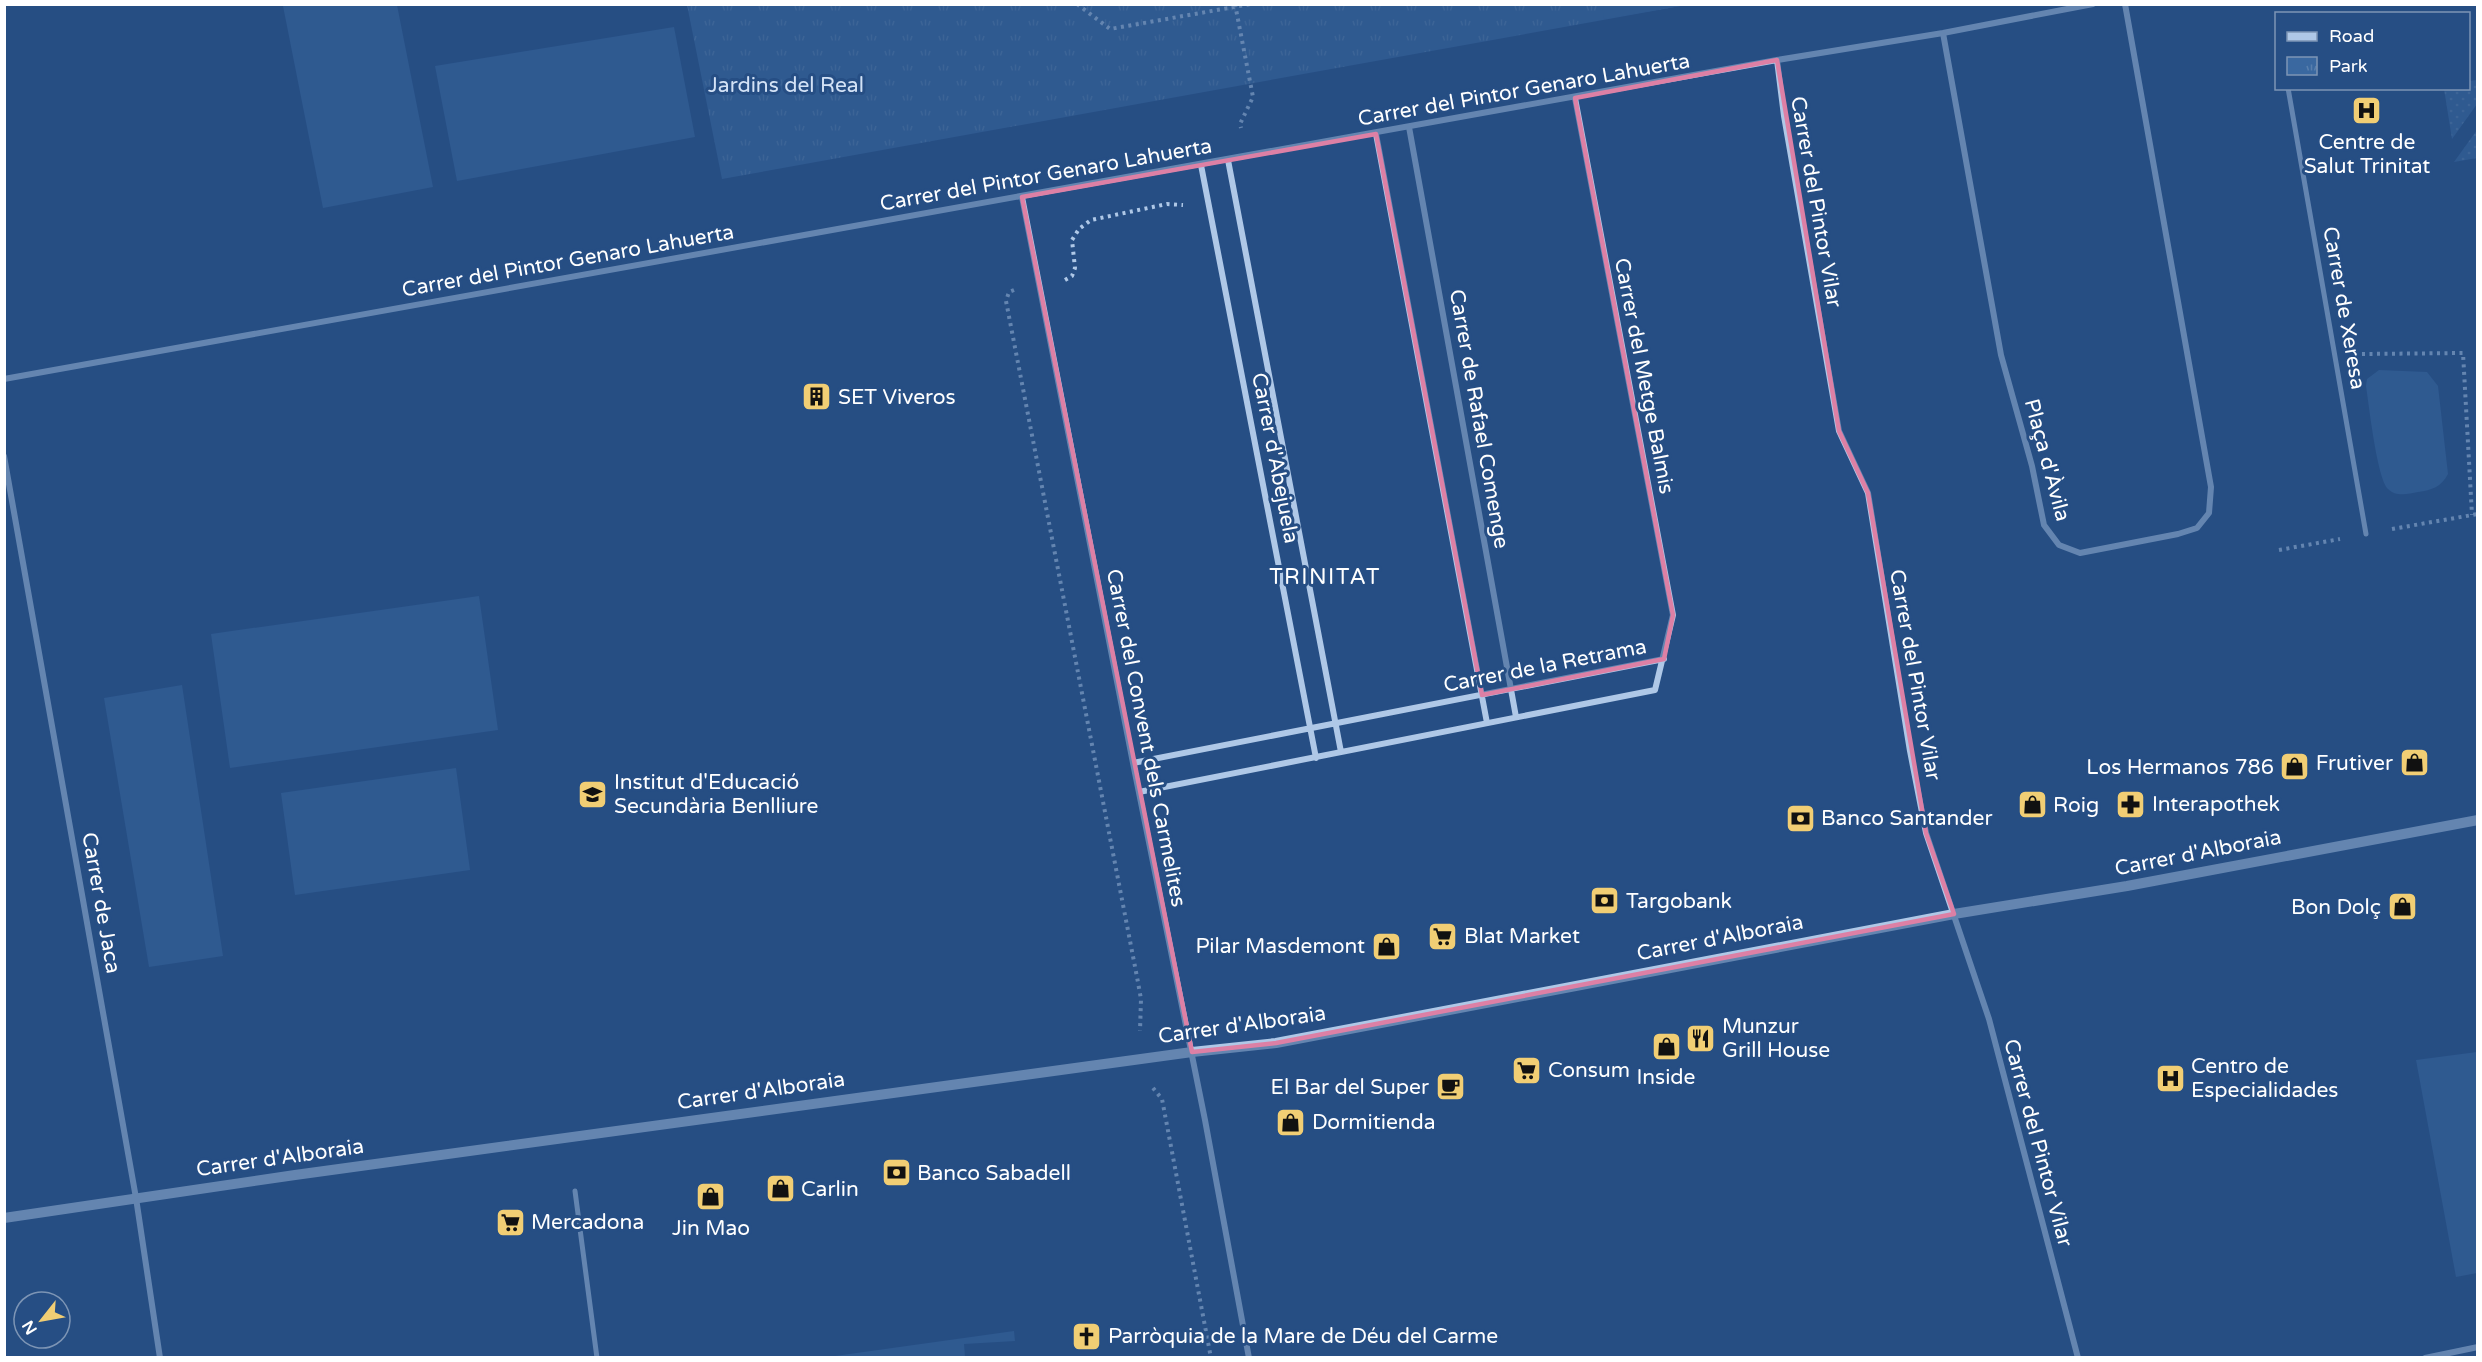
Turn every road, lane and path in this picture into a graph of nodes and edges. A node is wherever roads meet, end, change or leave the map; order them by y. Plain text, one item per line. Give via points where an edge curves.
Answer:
1 (1077, 4) edge
2 (1251, 4) edge
3 (2093, 4) edge
4 (2126, 4) edge
5 (1236, 6) edge
6 (1943, 33) junction
7 (1777, 60) junction
8 (2288, 90) edge
9 (1575, 98) junction
10 (1240, 124) dead end
11 (1409, 127) junction
12 (1376, 134) junction
13 (1228, 160) junction
14 (1201, 165) junction
15 (1022, 197) junction
16 (1191, 205) dead end
17 (1062, 281) dead end
18 (1022, 286) dead end
19 (2335, 354) junction
20 (4, 379) edge
21 (4, 456) edge
22 (2472, 515) dead end
23 (2366, 534) dead end
24 (1664, 659) junction
25 (1511, 689) junction
26 (1482, 695) junction
27 (1516, 717) junction
28 (1336, 723) junction
29 (1487, 723) junction
30 (1310, 729) junction
31 (1341, 752) junction
32 (1316, 758) junction
33 (1133, 763) junction
34 (1139, 792) junction
35 (2478, 820) edge
36 (1954, 914) junction
37 (1139, 1026) dead end
38 (1192, 1052) junction
39 (1150, 1084) dead end
40 (574, 1191) dead end
41 (136, 1198) junction
42 (4, 1218) edge
43 (2478, 1347) edge
44 (160, 1358) edge
45 (597, 1358) edge
46 (1211, 1358) edge
47 (1249, 1358) edge
48 (2078, 1358) edge
49 (2425, 1358) edge

1 - 5 path via 1110,29
2 - 5 path
3 - 6 street, Carrer del Pintor Genaro Lahuerta
4 - 6 street, Plaça d'Àvila via 2211,487 2208,513 2197,528 2080,553 2059,545 2044,525 2001,355
5 - 10 path via 1253,97
6 - 7 street, Carrer del Pintor Genaro Lahuerta
7 - 9 street, Carrer del Pintor Genaro Lahuerta
7 - 36 street, Carrer del Pintor Vilar via 1839,430 1868,494 1926,833
8 - 19 street, Carrer de Xeresa
9 - 11 street, Carrer del Pintor Genaro Lahuerta
9 - 24 street, Carrer del Metge Balmis via 1672,615
11 - 12 street, Carrer del Pintor Genaro Lahuerta
11 - 25 street, Carrer de Rafael Comenge
12 - 13 street, Carrer del Pintor Genaro Lahuerta
12 - 26 street
13 - 14 street, Carrer del Pintor Genaro Lahuerta
13 - 28 street, Carrer d'Abejuela
14 - 15 street, Carrer del Pintor Genaro Lahuerta
14 - 30 street, Carrer d'Abejuela
15 - 20 street, Carrer del Pintor Genaro Lahuerta
15 - 33 street, Carrer del Convent dels Carmelites
16 - 17 path via 1167,204 1091,220 1078,229 1072,240 1075,268 1072,276
18 - 37 path via 1009,292 1006,301 1137,977 1141,999
19 - 22 path via 2463,353
19 - 23 street, Carrer de Xeresa
21 - 41 street, Carrer de Jaca
24 - 25 street, Carrer de la Retrama
24 - 27 street, Carrer de la Retrama via 1655,690
25 - 26 street, Carrer de la Retrama
25 - 27 street, Carrer de Rafael Comenge
26 - 28 street, Carrer de la Retrama
26 - 29 street
27 - 29 street, Carrer de la Retrama
28 - 30 street, Carrer de la Retrama
28 - 31 street, Carrer d'Abejuela
29 - 31 street, Carrer de la Retrama
30 - 32 street, Carrer d'Abejuela
30 - 33 street, Carrer de la Retrama
31 - 32 street, Carrer de la Retrama
32 - 34 street, Carrer de la Retrama
33 - 34 street, Carrer del Convent dels Carmelites
34 - 38 street, Carrer del Convent dels Carmelites
35 - 36 street, Carrer d'Alboraia
36 - 38 street, Carrer d'Alboraia via 1276,1043
36 - 48 street, Carrer del Pintor Vilar via 1989,1019
38 - 41 street, Carrer d'Alboraia
38 - 47 street, Carrer del Convent dels Carmelites
39 - 46 path via 1162,1099
40 - 45 street
41 - 42 street, Carrer d'Alboraia
41 - 44 street, Carrer de Jaca
43 - 49 street

